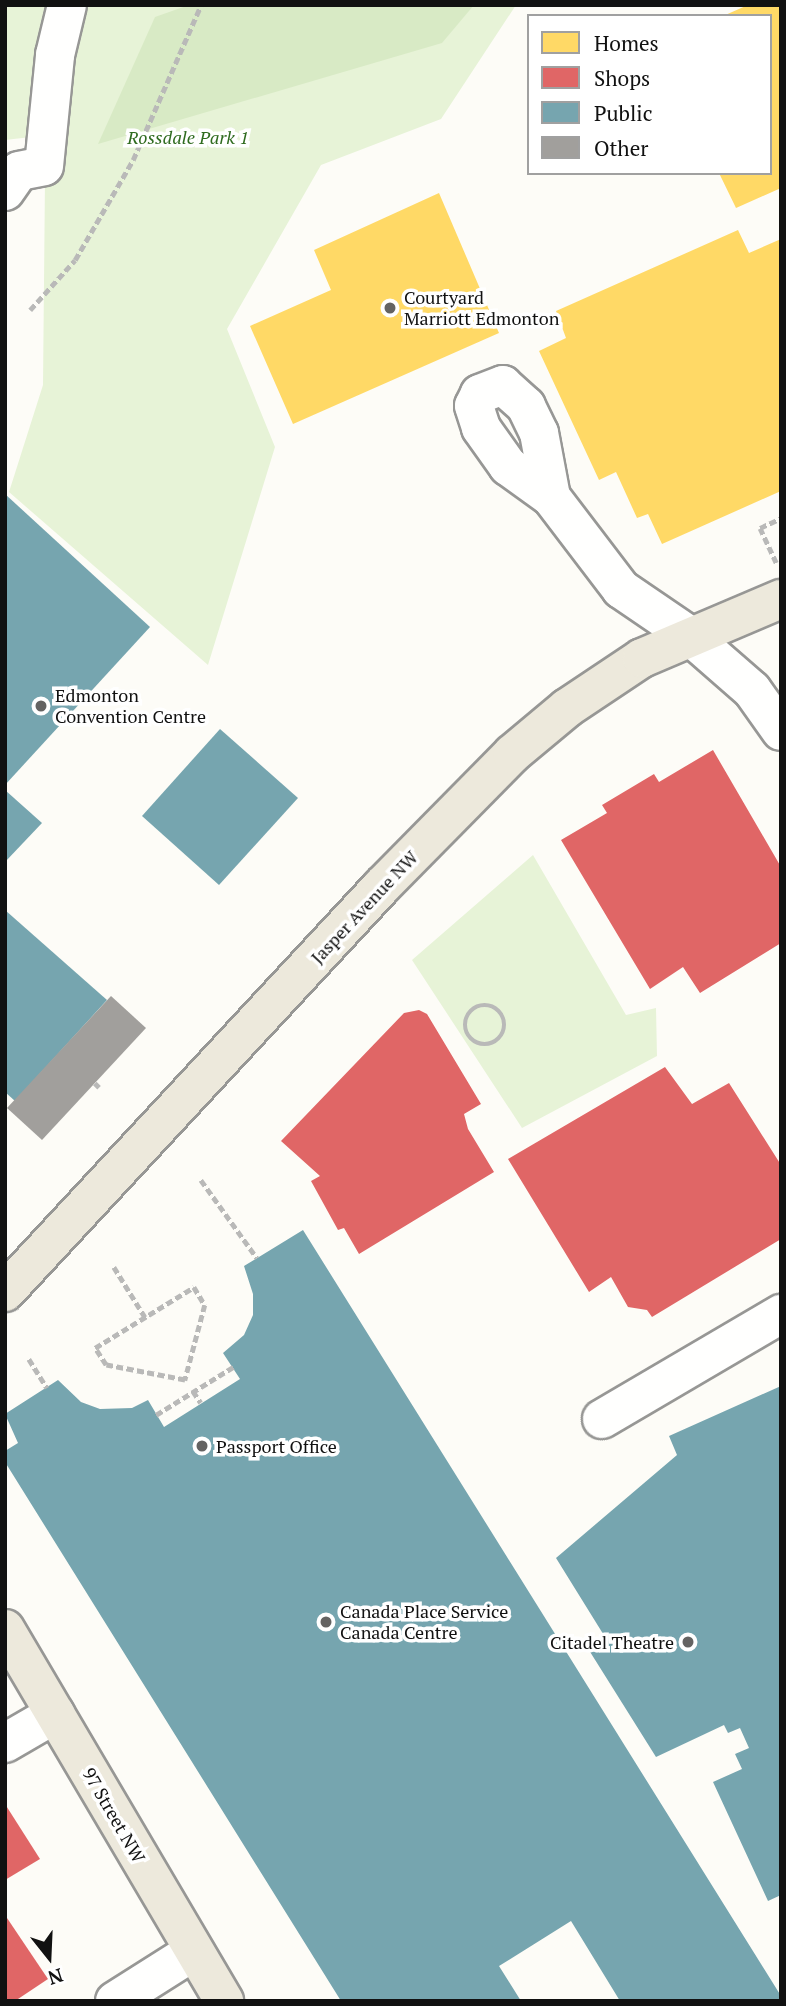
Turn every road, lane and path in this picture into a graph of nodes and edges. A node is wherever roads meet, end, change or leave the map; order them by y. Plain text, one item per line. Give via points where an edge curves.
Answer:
1 (67, 5) edge
2 (201, 5) edge
3 (5, 191) edge
4 (30, 310) dead end
5 (551, 497) dead end
6 (781, 518) edge
7 (781, 575) edge
8 (781, 599) edge
9 (690, 636) junction
10 (781, 731) edge
11 (467, 1017) joint
12 (201, 1180) dead end
13 (257, 1258) dead end
14 (114, 1268) dead end
15 (5, 1292) edge
16 (781, 1314) edge
17 (145, 1317) junction
18 (29, 1359) dead end
19 (233, 1367) dead end
20 (47, 1388) dead end
21 (193, 1391) junction
22 (201, 1403) dead end
23 (156, 1415) dead end
24 (602, 1419) dead end
25 (5, 1629) edge
26 (55, 1714) junction
27 (5, 1743) edge
28 (194, 1951) junction
29 (115, 2001) edge
30 (224, 2001) edge

1 - 3 street via 55,55 44,166 19,171
2 - 4 path via 133,160 75,260
5 - 9 street via 621,589
6 - 7 path via 760,528
8 - 9 main road, Jasper Avenue NW
9 - 10 street via 752,690
9 - 15 main road, Jasper Avenue NW via 642,657 567,708 502,763
11 - 11 path via 468,1036 478,1044 491,1044 502,1036 505,1024 497,1009 480,1006
12 - 13 path
14 - 17 path
16 - 24 street
17 - 17 path via 95,1348 106,1365 185,1380 205,1305 194,1287
18 - 20 path
19 - 21 path
21 - 22 path
21 - 23 path
25 - 26 main road, 97 Street NW
26 - 27 street
26 - 28 main road, 97 Street NW
28 - 29 street
28 - 30 main road, 97 Street NW

